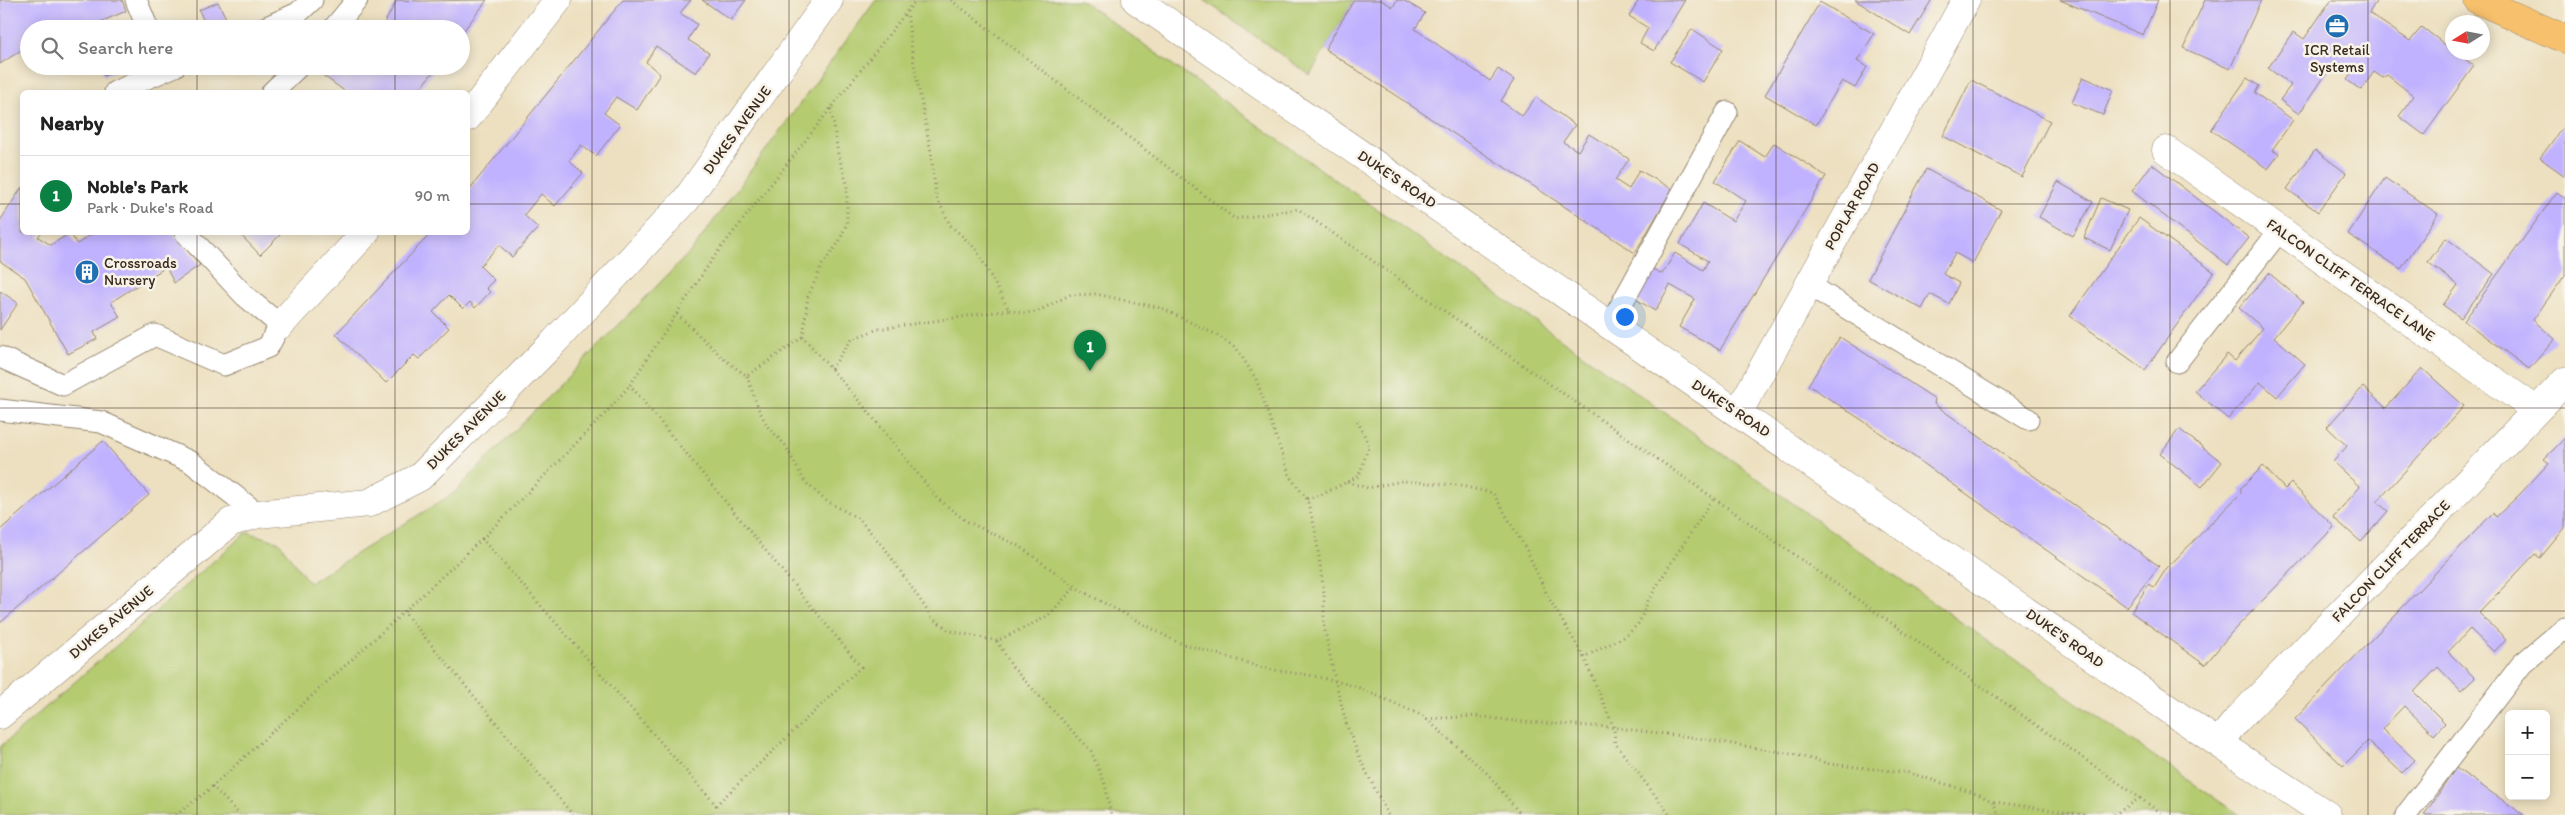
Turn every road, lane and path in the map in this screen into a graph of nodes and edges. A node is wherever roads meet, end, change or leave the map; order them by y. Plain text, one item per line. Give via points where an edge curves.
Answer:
1 (136, 0) edge
2 (312, 0) edge
3 (357, 0) edge
4 (558, 0) edge
5 (829, 0) edge
6 (916, 0) edge
7 (951, 0) edge
8 (1136, 0) edge
9 (1966, 0) edge
10 (2478, 0) edge
11 (907, 11) junction
12 (144, 20) edge
13 (282, 20) edge
14 (340, 20) edge
15 (2565, 39) edge
16 (153, 75) edge
17 (290, 75) edge
18 (119, 90) edge
19 (274, 90) edge
20 (831, 108) junction
21 (1727, 112) dead end
22 (470, 114) edge
23 (2166, 150) dead end
24 (2280, 230) junction
25 (188, 235) edge
26 (363, 235) edge
27 (1809, 285) junction
28 (1009, 310) junction
29 (677, 314) junction
30 (280, 324) junction
31 (1610, 325) junction
32 (803, 337) junction
33 (0, 357) edge
34 (2177, 362) dead end
35 (831, 369) junction
36 (747, 376) junction
37 (2565, 381) edge
38 (630, 385) junction
39 (0, 410) edge
40 (2536, 410) junction
41 (1738, 413) junction
42 (1356, 418) dead end
43 (2028, 419) dead end
44 (1347, 482) junction
45 (1714, 498) junction
46 (1307, 499) junction
47 (258, 514) junction
48 (482, 539) junction
49 (1075, 586) junction
50 (404, 612) junction
51 (2565, 628) edge
52 (997, 641) junction
53 (1584, 657) junction
54 (1335, 680) junction
55 (0, 715) edge
56 (1426, 719) junction
57 (1614, 728) junction
58 (2218, 743) junction
59 (212, 786) junction
60 (2140, 798) junction
61 (1993, 802) junction
62 (176, 815) edge
63 (240, 815) edge
64 (573, 815) edge
65 (1111, 815) edge
66 (1388, 815) edge
67 (1521, 815) edge
68 (1670, 815) edge
69 (1999, 815) edge
70 (2086, 815) edge
71 (2114, 815) edge
72 (2164, 815) edge
73 (2327, 815) edge
74 (2406, 815) edge

1 - 12 lane
2 - 13 lane via 298,13
3 - 14 lane
4 - 22 street
5 - 47 street, DUKES AVENUE via 686,200 554,342 420,476 369,503
6 - 11 path
7 - 45 path via 1235,219 1298,209
8 - 31 street, DUKE'S ROAD
9 - 27 street, POPLAR ROAD
10 - 15 main road
11 - 20 path
11 - 28 path via 936,196 950,225 976,249
16 - 18 lane
17 - 19 lane
20 - 29 path via 713,258
20 - 32 path via 838,154 847,183 847,223 839,242 822,265 808,297
21 - 31 lane
23 - 24 street, FALCON CLIFF TERRACE LANE
24 - 34 lane
24 - 40 street, FALCON CLIFF TERRACE LANE
25 - 30 lane via 245,296
26 - 30 street
27 - 41 street, POPLAR ROAD
27 - 43 lane
28 - 35 path via 878,329 852,339
28 - 46 path via 1036,312 1070,295 1096,294 1161,308 1217,335 1237,349 1256,379 1290,477
29 - 36 path via 724,359
29 - 38 path
30 - 33 lane via 268,347 224,365 155,335 63,385
31 - 41 street, DUKE'S ROAD
32 - 35 path
32 - 36 path
35 - 49 path via 937,498 966,521 1019,546
36 - 52 path via 767,426 786,445 805,482 825,500 859,519 886,550 933,619 951,631
37 - 40 street, FALCON CLIFF TERRACE
38 - 48 path
38 - 48 path via 861,667 716,805
39 - 47 lane via 101,422 191,462
40 - 58 street, FALCON CLIFF TERRACE
41 - 58 street, DUKE'S ROAD
42 - 44 path via 1369,445 1358,476
44 - 46 path
44 - 53 path via 1368,488 1402,481 1458,484 1493,493
45 - 53 path via 1648,601 1639,623 1626,636
45 - 60 path
46 - 54 path via 1315,529 1324,593 1324,626
47 - 55 street, DUKES AVENUE via 231,522
48 - 50 path
49 - 52 path via 1048,616
49 - 54 path via 1178,642 1267,670
50 - 59 path
50 - 64 path
51 - 74 lane via 2522,664
52 - 65 path via 1013,668 1092,751 1105,784
53 - 57 path
54 - 56 path
54 - 66 path via 1357,750
56 - 57 path via 1476,716
56 - 67 path via 1488,774
57 - 61 path via 1698,738 1830,764 1910,773
57 - 68 path via 1615,743
58 - 73 street, DUKE'S ROAD
59 - 62 path
59 - 63 path
60 - 71 path
60 - 72 path
61 - 69 path
61 - 70 path

